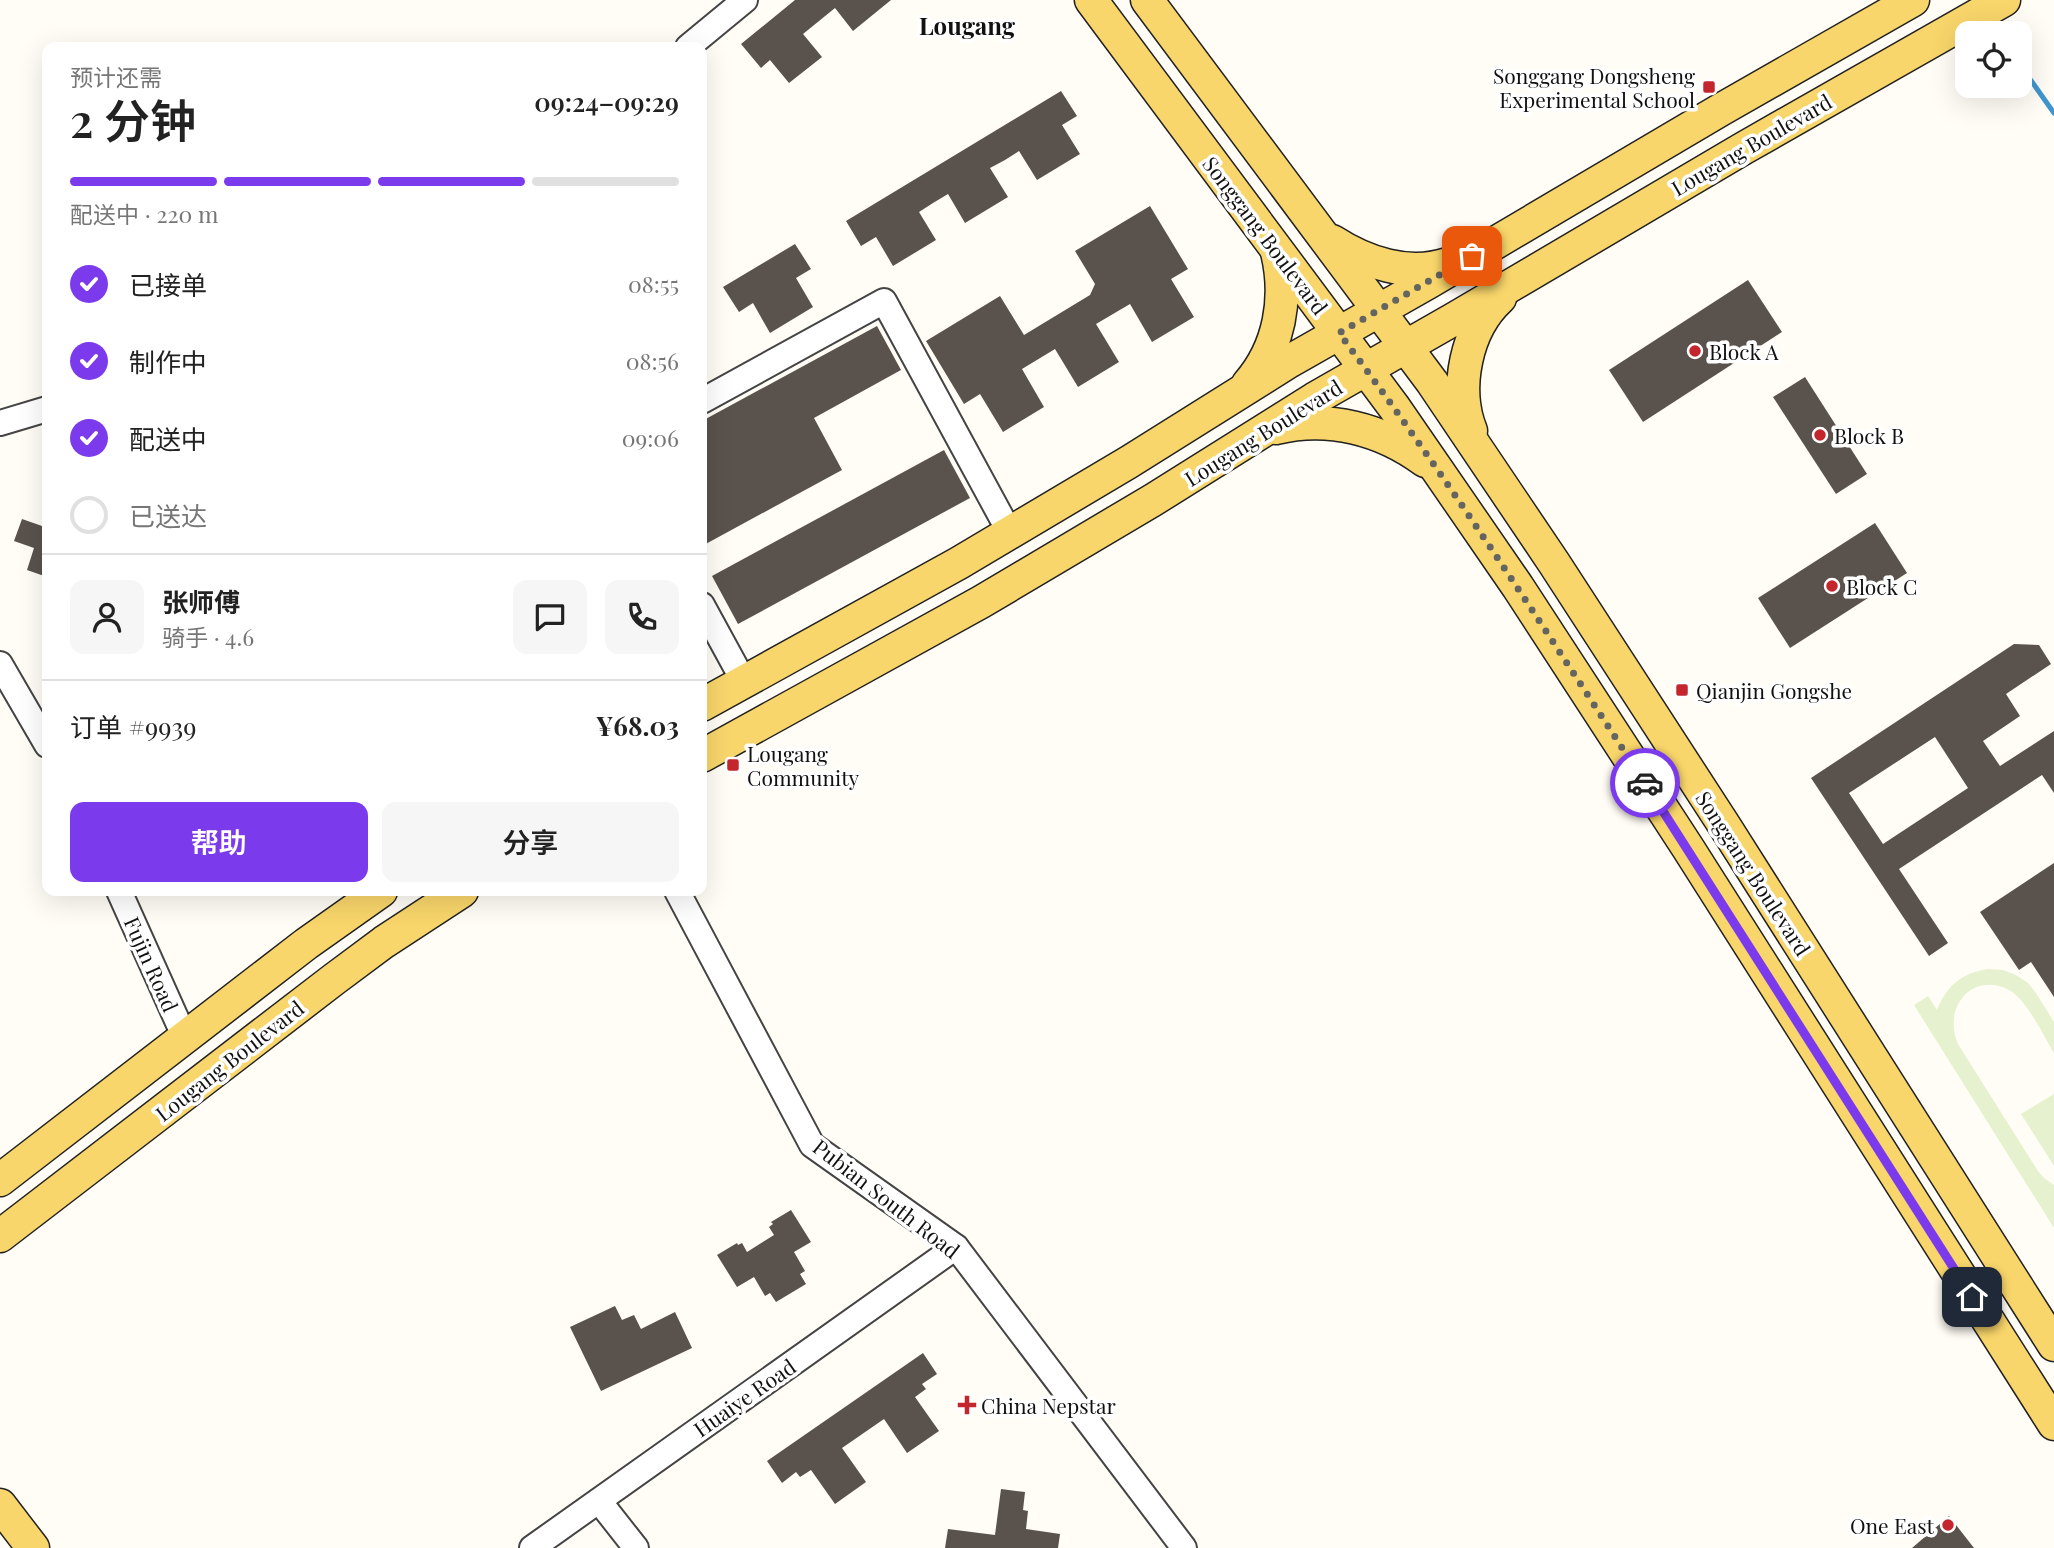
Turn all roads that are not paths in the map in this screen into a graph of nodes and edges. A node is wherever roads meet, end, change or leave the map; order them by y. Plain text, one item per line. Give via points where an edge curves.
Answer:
1 (745, 0) edge
2 (1091, 0) edge
3 (1147, 0) edge
4 (1913, 0) edge
5 (2004, 0) edge
6 (694, 42) edge
7 (1312, 221) junction
8 (1494, 243) junction
9 (1276, 248) junction
10 (1519, 281) junction
11 (1379, 311) junction
12 (1339, 333) junction
13 (1405, 347) junction
14 (1366, 369) junction
15 (1240, 393) junction
16 (707, 398) edge
17 (42, 410) edge
18 (0, 423) edge
19 (1261, 432) junction
20 (1479, 452) junction
21 (1442, 478) junction
22 (1010, 533) junction
23 (707, 614) edge
24 (0, 664) edge
25 (744, 682) junction
26 (707, 702) edge
27 (42, 736) edge
28 (707, 753) edge
29 (120, 896) edge
30 (374, 896) edge
31 (454, 896) edge
32 (680, 896) edge
33 (185, 1038) junction
34 (0, 1180) edge
35 (0, 1236) edge
36 (956, 1247) junction
37 (2054, 1345) edge
38 (2054, 1424) edge
39 (599, 1500) junction
40 (0, 1505) edge
41 (33, 1548) edge
42 (533, 1548) edge
43 (636, 1548) edge
44 (1184, 1548) edge

1 - 6 street
2 - 9 main road, Songgang Boulevard
3 - 7 main road, Songgang Boulevard
4 - 8 main road
5 - 10 main road, Lougang Boulevard
7 - 8 main road via 1357,257 1413,270 1460,261
7 - 11 main road, Songgang Boulevard
8 - 11 main road
9 - 12 main road, Songgang Boulevard
9 - 15 main road via 1282,286 1278,325 1264,362
10 - 13 main road, Lougang Boulevard
10 - 20 main road via 1496,302 1466,359 1467,422
11 - 12 main road
11 - 13 main road, Songgang Boulevard
12 - 14 main road, Songgang Boulevard
12 - 15 main road
13 - 14 main road, Lougang Boulevard
13 - 20 main road, Songgang Boulevard
14 - 19 main road, Lougang Boulevard
14 - 21 main road, Songgang Boulevard
15 - 22 main road
16 - 22 street via 884,301
17 - 18 street
19 - 21 main road via 1300,424 1359,428 1395,442
19 - 28 main road, Lougang Boulevard via 981,602
20 - 37 main road, Songgang Boulevard via 1724,825
21 - 38 main road, Songgang Boulevard via 1688,848
22 - 25 main road
23 - 25 street
24 - 27 street
25 - 26 main road
29 - 33 street, Fujin Road
30 - 33 main road, Lougang Boulevard
31 - 35 main road, Lougang Boulevard via 332,980
32 - 36 street, Pubian South Road via 812,1145
33 - 34 main road, Lougang Boulevard
36 - 39 street, Huaiye Road
36 - 44 street, Pubian South Road
39 - 42 street, Huaiye Road
39 - 43 street
40 - 41 main road

